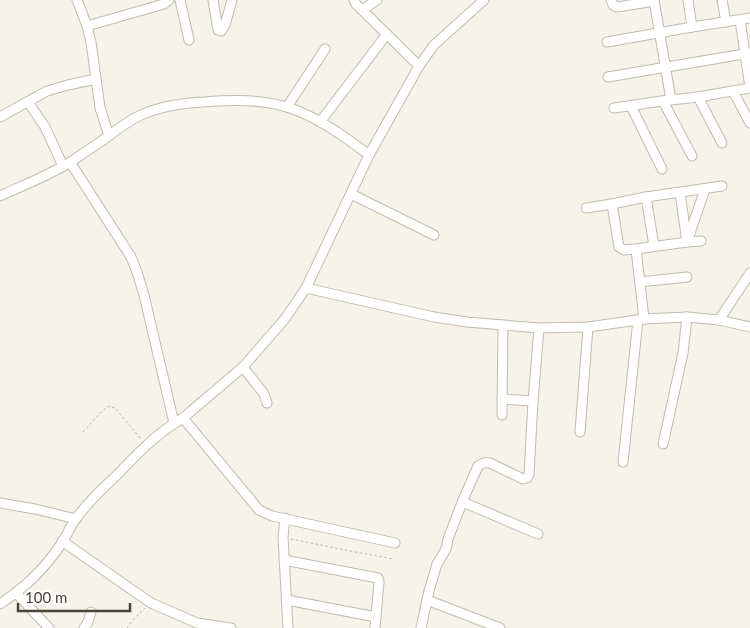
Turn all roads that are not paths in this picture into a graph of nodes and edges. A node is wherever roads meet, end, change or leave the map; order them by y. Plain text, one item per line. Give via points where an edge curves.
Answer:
1 (77, 0) edge
2 (180, 0) edge
3 (213, 0) edge
4 (232, 0) edge
5 (354, 0) edge
6 (377, 0) edge
7 (484, 0) edge
8 (611, 0) edge
9 (688, 0) edge
10 (722, 0) edge
11 (165, 1) edge
12 (654, 1) edge
13 (362, 10) junction
14 (750, 18) edge
15 (740, 20) junction
16 (726, 22) junction
17 (87, 26) junction
18 (692, 27) junction
19 (659, 33) junction
20 (387, 34) junction
21 (189, 40) dead end
22 (607, 42) dead end
23 (325, 49) dead end
24 (747, 54) edge
25 (419, 66) junction
26 (666, 67) junction
27 (608, 77) dead end
28 (96, 79) junction
29 (750, 87) edge
30 (733, 91) junction
31 (698, 97) junction
32 (667, 100) junction
33 (28, 102) junction
34 (631, 106) junction
35 (287, 107) junction
36 (614, 108) dead end
37 (0, 117) edge
38 (320, 122) junction
39 (750, 123) edge
40 (109, 136) junction
41 (722, 143) dead end
42 (369, 155) junction
43 (692, 156) dead end
44 (66, 164) junction
45 (662, 169) dead end
46 (722, 186) dead end
47 (705, 189) junction
48 (680, 193) junction
49 (351, 194) junction
50 (0, 196) edge
51 (646, 197) junction
52 (612, 204) junction
53 (586, 208) dead end
54 (434, 235) dead end
55 (701, 241) dead end
56 (687, 242) junction
57 (654, 246) junction
58 (636, 249) junction
59 (750, 273) edge
60 (687, 277) dead end
61 (640, 282) junction
62 (306, 288) junction
63 (687, 317) junction
64 (641, 319) junction
65 (719, 320) junction
66 (503, 326) junction
67 (588, 327) junction
68 (750, 327) edge
69 (539, 328) junction
70 (243, 367) junction
71 (502, 399) junction
72 (533, 401) junction
73 (267, 403) dead end
74 (502, 415) dead end
75 (183, 418) junction
76 (174, 423) junction
77 (580, 432) dead end
78 (663, 444) dead end
79 (623, 462) dead end
80 (463, 500) junction
81 (0, 504) edge
82 (285, 518) junction
83 (76, 519) junction
84 (538, 534) dead end
85 (62, 541) junction
86 (395, 543) dead end
87 (284, 560) junction
88 (16, 593) junction
89 (287, 600) junction
90 (427, 600) junction
91 (0, 604) edge
92 (91, 612) dead end
93 (376, 617) junction
94 (49, 628) edge
95 (84, 628) edge
96 (231, 628) edge
97 (288, 628) edge
98 (375, 628) edge
99 (421, 628) edge
100 (500, 628) edge

1 - 17 street
2 - 21 street
3 - 4 street via 218,30 221,31
5 - 13 street
6 - 13 street
7 - 25 street via 434,45
8 - 12 street via 617,7
9 - 18 street
10 - 16 street
11 - 17 street
12 - 19 street
13 - 20 street
14 - 15 street
15 - 16 street
15 - 24 street
16 - 18 street
17 - 28 street
18 - 19 street
19 - 22 street
19 - 26 street
20 - 25 street
20 - 38 street
23 - 35 street
24 - 26 street
24 - 29 street
25 - 42 street
26 - 27 street
26 - 32 street
28 - 33 street via 47,91
28 - 40 street via 100,108
29 - 30 street
30 - 31 street
30 - 39 street
31 - 32 street
31 - 41 street
32 - 34 street
32 - 43 street
33 - 37 street
33 - 44 street
34 - 36 street
34 - 45 street
35 - 38 street
35 - 40 street via 225,100 178,105 144,114
38 - 42 street
40 - 44 street
42 - 49 street
44 - 50 street
44 - 76 street via 131,257 144,295
46 - 47 street
47 - 48 street
47 - 56 street
48 - 51 street
48 - 56 street
49 - 54 street
49 - 62 street
51 - 52 street
51 - 57 street
52 - 53 street
52 - 58 street via 619,247
55 - 56 street
56 - 57 street
57 - 58 street
58 - 61 street
59 - 65 street
60 - 61 street
61 - 64 street
62 - 66 street via 434,317
62 - 70 street via 284,320
63 - 64 street
63 - 65 street
63 - 78 street via 683,353
64 - 67 street
64 - 79 street
65 - 68 street
66 - 69 street
66 - 71 street
67 - 69 street
67 - 77 street
69 - 72 street
70 - 73 street
70 - 75 street
71 - 72 street
71 - 74 street
72 - 80 street via 528,477 523,479 490,463 481,463
75 - 76 street
75 - 82 street via 259,510
76 - 83 street via 147,445
80 - 84 street
80 - 90 street via 446,549 437,564
81 - 83 street
82 - 86 street
82 - 87 street
83 - 85 street
85 - 88 street via 37,574
85 - 96 street via 152,602 197,623
87 - 89 street
87 - 93 street via 378,578
88 - 91 street
88 - 94 street
89 - 93 street
89 - 97 street
90 - 99 street
90 - 100 street
92 - 95 street
93 - 98 street

